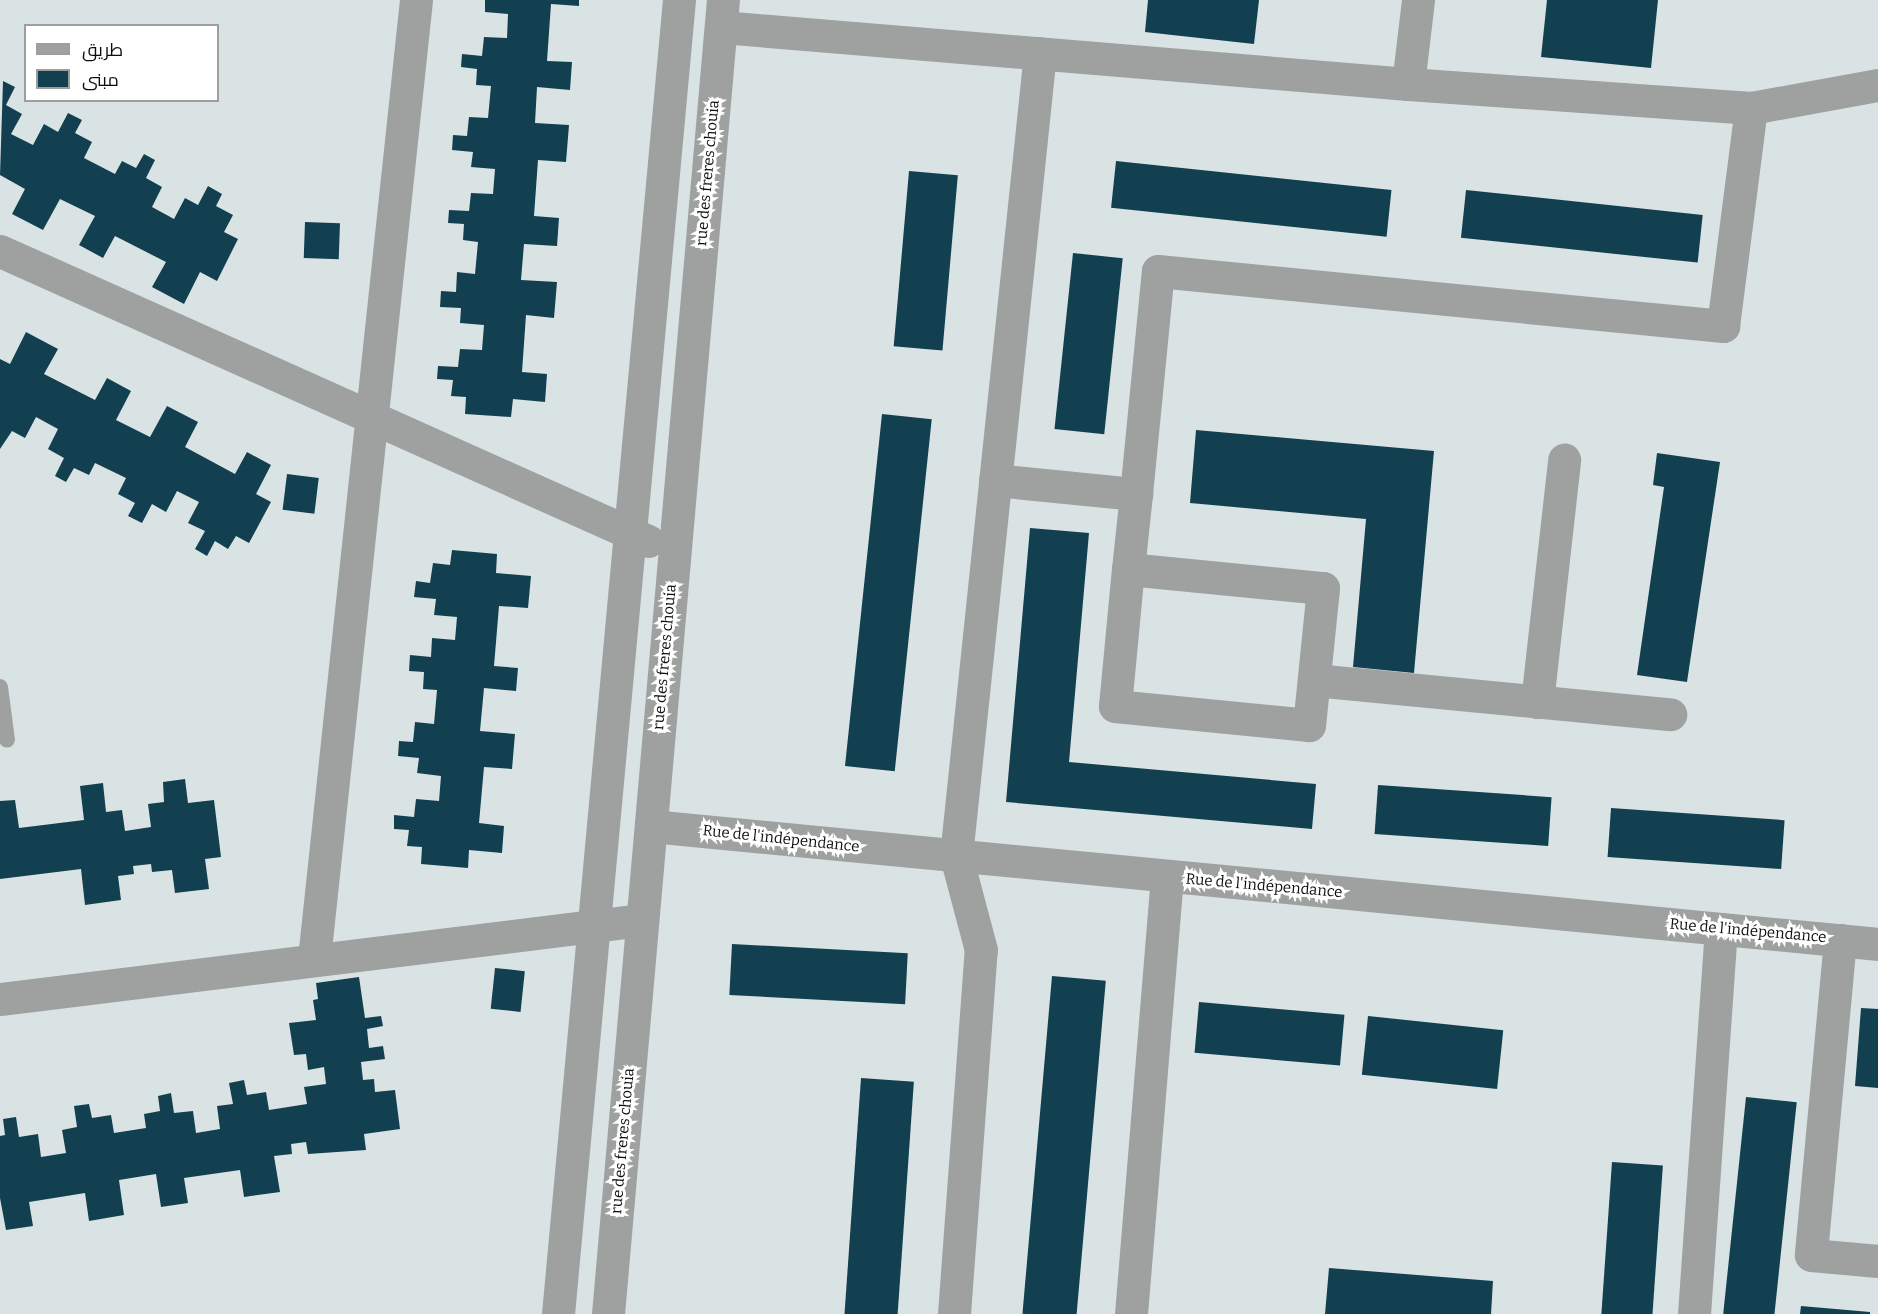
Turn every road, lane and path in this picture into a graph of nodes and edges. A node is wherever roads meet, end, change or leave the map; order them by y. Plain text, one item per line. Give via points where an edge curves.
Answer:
1 (416, 0) edge
2 (679, 0) edge
3 (1418, 0) edge
4 (722, 14) edge
5 (1040, 54) junction
6 (1408, 84) junction
7 (1878, 85) edge
8 (1751, 108) junction
9 (0, 251) edge
10 (372, 418) junction
11 (1564, 460) dead end
12 (995, 480) junction
13 (1136, 494) junction
14 (630, 533) junction
15 (675, 552) junction
16 (1128, 569) junction
17 (1314, 680) junction
18 (0, 687) edge
19 (1537, 702) junction
20 (1670, 714) dead end
21 (7, 740) dead end
22 (651, 826) junction
23 (956, 856) junction
24 (1167, 877) junction
25 (642, 920) junction
26 (594, 924) junction
27 (1721, 929) junction
28 (1840, 940) junction
29 (1878, 944) edge
30 (314, 959) junction
31 (0, 999) edge
32 (1878, 1260) edge
33 (558, 1314) edge
34 (608, 1314) edge
35 (954, 1314) edge
36 (1131, 1314) edge
37 (1694, 1314) edge

1 - 10 street
2 - 14 street
3 - 6 street
4 - 5 street
4 - 15 street, rue des freres chouia
5 - 6 street
5 - 12 street
6 - 8 street
7 - 8 street
8 - 13 street via 1723,326 1158,271
9 - 10 street
10 - 14 street
10 - 30 street
11 - 19 street
12 - 13 street
12 - 23 street
13 - 16 street
14 - 15 street
14 - 26 street
15 - 22 street, rue des freres chouia
16 - 17 street via 1323,588
16 - 17 street via 1115,706 1310,725
17 - 19 street
18 - 21 lane
19 - 20 street
22 - 23 street, Rue de l'indépendance
22 - 25 street, rue des freres chouia
23 - 24 street, Rue de l'indépendance
23 - 35 street via 981,950
24 - 27 street, Rue de l'indépendance
24 - 36 street
25 - 26 street
25 - 34 street, rue des freres chouia
26 - 30 street
26 - 33 street
27 - 28 street, Rue de l'indépendance
27 - 37 street
28 - 29 street, Rue de l'indépendance
28 - 32 street via 1811,1255
30 - 31 street

